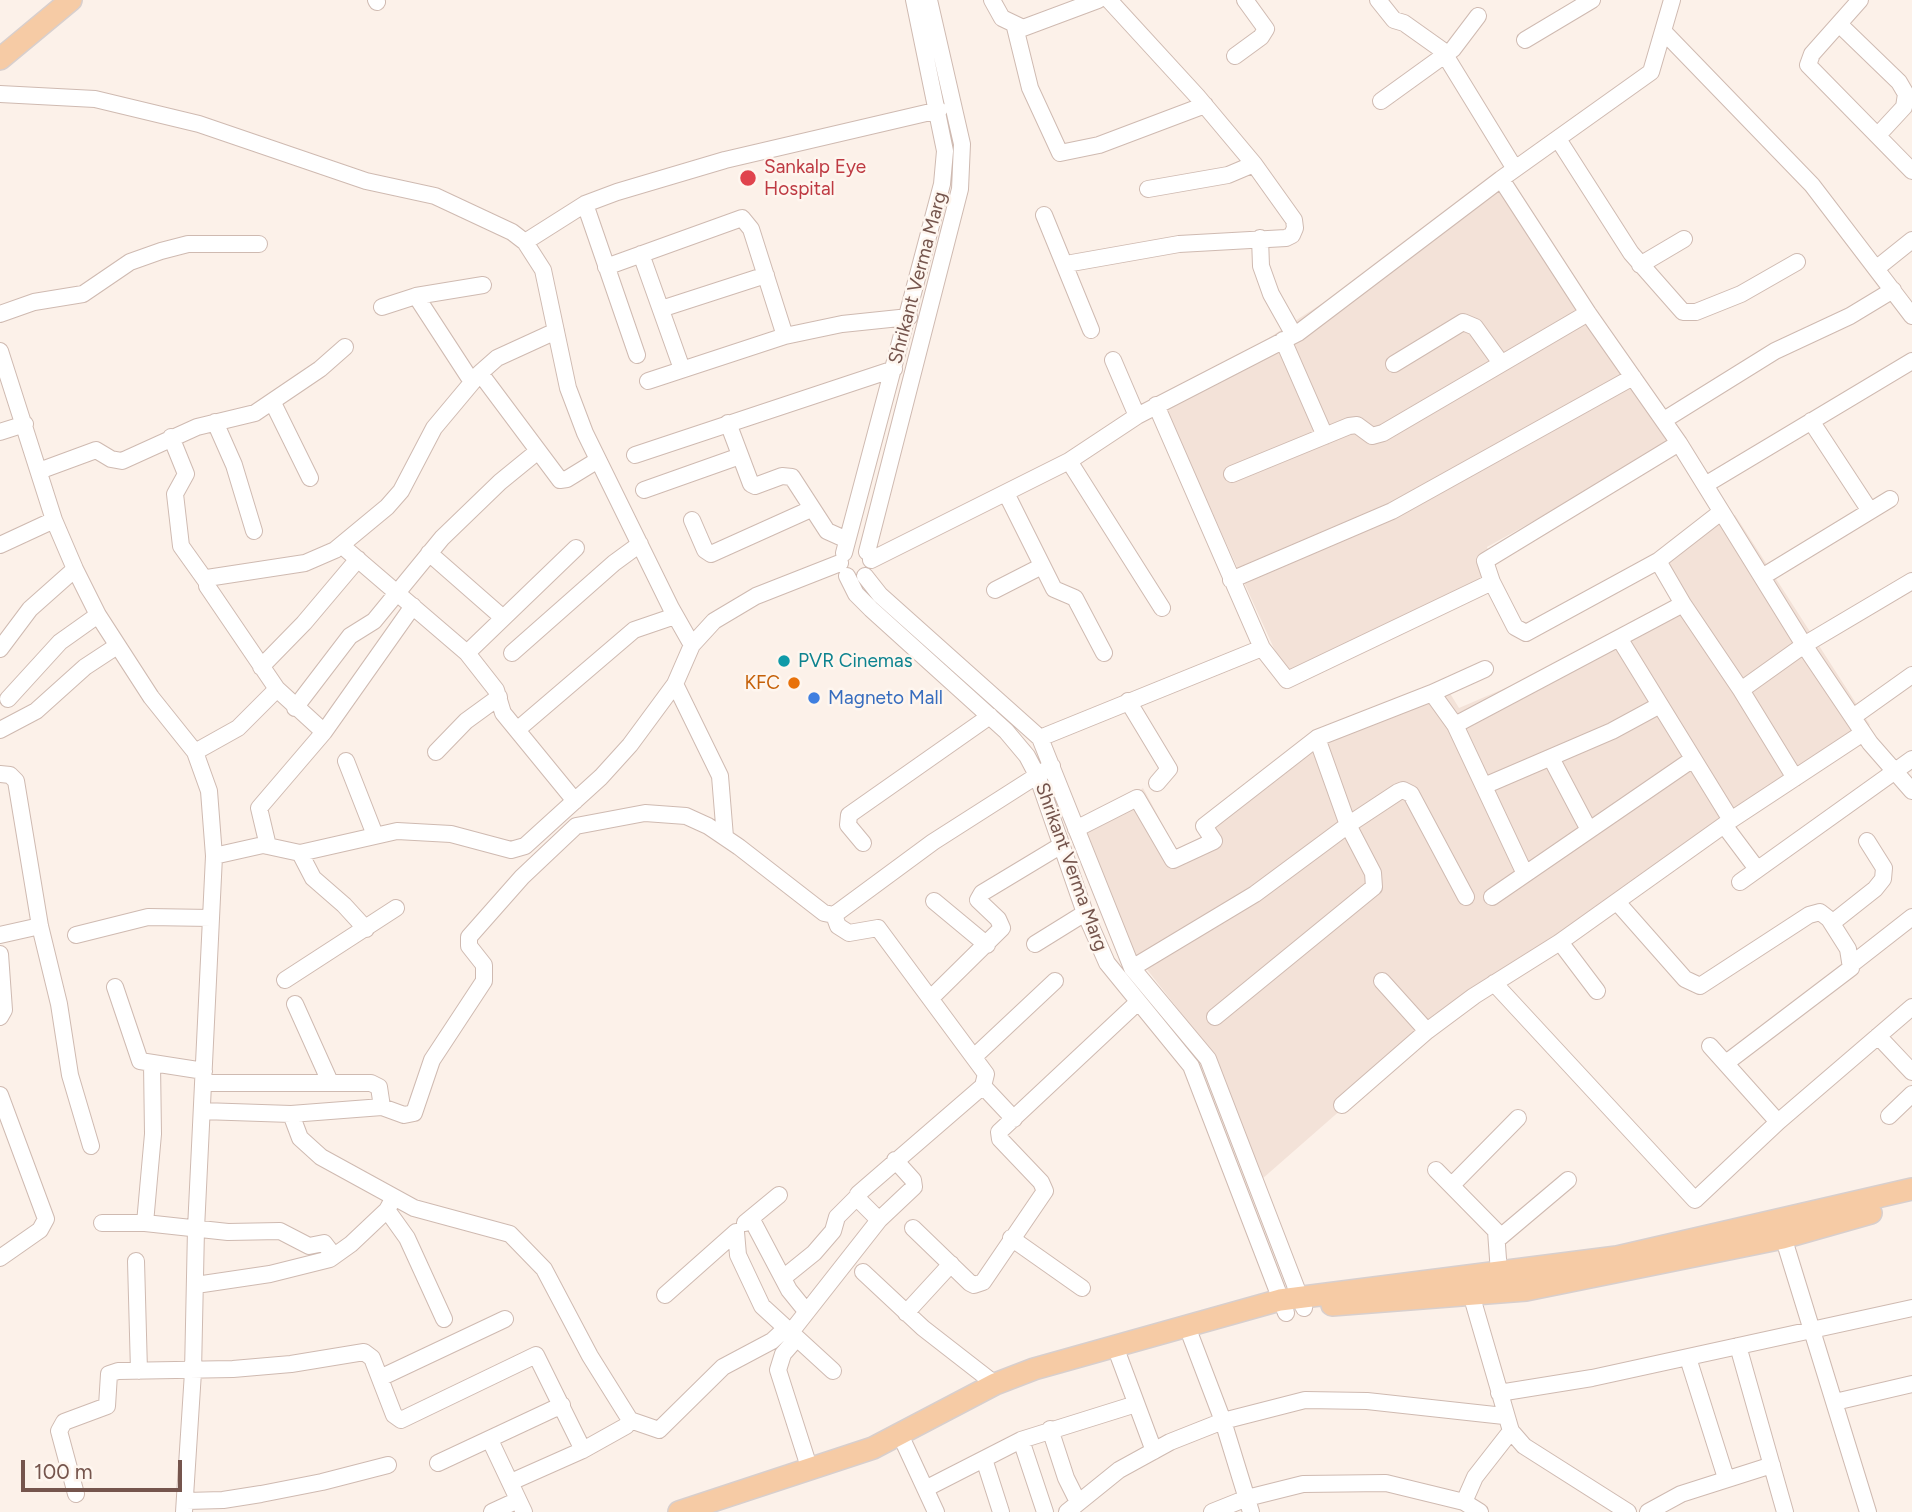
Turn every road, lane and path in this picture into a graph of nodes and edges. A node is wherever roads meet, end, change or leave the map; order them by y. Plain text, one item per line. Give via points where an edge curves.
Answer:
1 (54, 0) edge
2 (71, 0) edge
3 (914, 0) edge
4 (929, 0) edge
5 (992, 0) edge
6 (1098, 0) edge
7 (1109, 0) edge
8 (1245, 0) edge
9 (1378, 0) edge
10 (1591, 0) edge
11 (1672, 0) edge
12 (1860, 0) edge
13 (1573, 5) edge
14 (1478, 16) dead end
15 (1839, 24) junction
16 (1016, 27) junction
17 (1663, 31) junction
18 (1525, 40) dead end
19 (0, 45) edge
20 (1445, 55) junction
21 (1235, 56) dead end
22 (0, 59) edge
23 (0, 94) edge
24 (1381, 101) dead end
25 (1205, 105) junction
26 (939, 110) junction
27 (1879, 134) junction
28 (1558, 139) junction
29 (1254, 164) junction
30 (1515, 169) junction
31 (1912, 171) edge
32 (1501, 179) junction
33 (1148, 190) dead end
34 (585, 204) junction
35 (1044, 215) dead end
36 (1260, 238) junction
37 (1684, 239) dead end
38 (1912, 240) edge
39 (525, 242) junction
40 (259, 244) dead end
41 (641, 254) junction
42 (1797, 261) dead end
43 (1066, 264) junction
44 (1640, 265) junction
45 (606, 267) junction
46 (1877, 268) junction
47 (766, 275) junction
48 (483, 285) dead end
49 (1893, 290) junction
50 (416, 296) junction
51 (382, 307) dead end
52 (661, 309) junction
53 (1588, 313) junction
54 (0, 314) edge
55 (1912, 316) edge
56 (909, 317) junction
57 (1091, 330) dead end
58 (556, 331) junction
59 (785, 336) junction
60 (1288, 337) junction
61 (345, 347) dead end
62 (637, 355) dead end
63 (1113, 360) dead end
64 (1912, 361) edge
65 (2, 362) edge
66 (1394, 363) dead end
67 (1501, 363) junction
68 (682, 369) junction
69 (894, 369) junction
70 (1633, 376) junction
71 (476, 378) junction
72 (648, 381) dead end
73 (273, 403) junction
74 (1156, 405) junction
75 (1137, 416) junction
76 (1664, 420) junction
77 (1811, 421) junction
78 (215, 422) junction
79 (728, 423) junction
80 (25, 424) junction
81 (0, 432) edge
82 (1325, 436) junction
83 (171, 438) junction
84 (1679, 443) junction
85 (538, 451) junction
86 (635, 456) dead end
87 (740, 456) junction
88 (598, 460) junction
89 (1069, 461) junction
90 (39, 471) junction
91 (1232, 474) dead end
92 (310, 478) dead end
93 (1705, 485) junction
94 (644, 490) dead end
95 (1006, 493) junction
96 (1890, 499) dead end
97 (811, 509) junction
98 (1870, 510) junction
99 (1721, 512) junction
100 (54, 520) junction
101 (692, 520) dead end
102 (254, 531) dead end
103 (640, 544) junction
104 (0, 545) edge
105 (341, 545) junction
106 (576, 548) dead end
107 (429, 553) junction
108 (869, 556) junction
109 (844, 558) junction
110 (358, 559) junction
111 (1658, 561) junction
112 (1042, 566) junction
113 (75, 569) junction
114 (865, 576) junction
115 (1762, 577) junction
116 (1231, 580) junction
117 (206, 581) junction
118 (1912, 581) edge
119 (1492, 582) junction
120 (995, 590) dead end
121 (397, 592) junction
122 (1683, 604) junction
123 (413, 606) junction
124 (1162, 608) dead end
125 (98, 615) junction
126 (675, 616) junction
127 (502, 617) junction
128 (1619, 638) junction
129 (692, 645) junction
130 (1804, 645) junction
131 (117, 646) junction
132 (1262, 648) junction
133 (0, 649) edge
134 (467, 653) junction
135 (512, 653) dead end
136 (1104, 653) dead end
137 (261, 667) junction
138 (1485, 669) dead end
139 (1912, 675) edge
140 (675, 684) junction
141 (277, 690) junction
142 (1741, 690) junction
143 (1432, 693) junction
144 (499, 698) junction
145 (8, 699) dead end
146 (1128, 701) junction
147 (1660, 705) junction
148 (295, 708) junction
149 (990, 716) junction
150 (1853, 717) junction
151 (1455, 726) junction
152 (0, 730) edge
153 (517, 730) junction
154 (324, 732) junction
155 (1863, 733) junction
156 (1040, 738) junction
157 (1317, 738) junction
158 (436, 751) dead end
159 (195, 752) junction
160 (1551, 758) junction
161 (1693, 759) junction
162 (1912, 759) edge
163 (346, 761) dead end
164 (1044, 771) junction
165 (1895, 772) junction
166 (0, 774) edge
167 (1795, 778) junction
168 (1157, 783) dead end
169 (1484, 786) junction
170 (1912, 791) edge
171 (575, 801) junction
172 (1728, 822) junction
173 (1348, 825) junction
174 (1076, 829) junction
175 (1589, 830) junction
176 (375, 835) junction
177 (725, 838) junction
178 (1867, 841) dead end
179 (863, 843) dead end
180 (268, 846) junction
181 (1060, 846) junction
182 (300, 853) junction
183 (214, 856) junction
184 (1757, 869) junction
185 (1525, 874) junction
186 (1740, 881) dead end
187 (1466, 897) dead end
188 (1492, 897) dead end
189 (934, 901) dead end
190 (1617, 902) junction
191 (396, 908) dead end
192 (1085, 913) junction
193 (834, 915) junction
194 (1912, 917) edge
195 (211, 918) junction
196 (1832, 923) junction
197 (40, 926) junction
198 (366, 929) junction
199 (0, 935) edge
200 (76, 935) dead end
201 (1560, 942) junction
202 (1035, 944) dead end
203 (987, 945) junction
204 (0, 954) edge
205 (1852, 964) junction
206 (1132, 968) junction
207 (285, 981) dead end
208 (1055, 981) dead end
209 (1382, 981) dead end
210 (1494, 983) junction
211 (115, 988) dead end
212 (1597, 991) dead end
213 (931, 998) junction
214 (1138, 1002) junction
215 (295, 1004) dead end
216 (1912, 1007) edge
217 (0, 1017) edge
218 (1215, 1017) dead end
219 (1427, 1031) junction
220 (1878, 1036) junction
221 (1710, 1045) dead end
222 (975, 1056) junction
223 (1726, 1063) junction
224 (152, 1064) junction
225 (1912, 1072) edge
226 (204, 1077) junction
227 (330, 1082) junction
228 (983, 1086) junction
229 (1912, 1094) edge
230 (0, 1095) edge
231 (1342, 1104) dead end
232 (382, 1107) junction
233 (202, 1111) junction
234 (291, 1114) junction
235 (1889, 1116) dead end
236 (1518, 1118) dead end
237 (1014, 1119) junction
238 (1778, 1122) junction
239 (91, 1146) dead end
240 (895, 1160) junction
241 (1436, 1170) dead end
242 (1568, 1180) dead end
243 (1452, 1185) junction
244 (1912, 1189) edge
245 (779, 1195) dead end
246 (857, 1197) junction
247 (1912, 1202) edge
248 (390, 1204) junction
249 (751, 1218) junction
250 (879, 1220) junction
251 (102, 1223) dead end
252 (145, 1223) junction
253 (196, 1228) junction
254 (912, 1228) dead end
255 (1780, 1230) junction
256 (736, 1232) junction
257 (1011, 1238) junction
258 (1498, 1239) junction
259 (334, 1256) junction
260 (0, 1258) edge
261 (136, 1261) dead end
262 (951, 1264) junction
263 (863, 1272) dead end
264 (1499, 1273) junction
265 (783, 1279) junction
266 (196, 1285) junction
267 (1082, 1288) dead end
268 (1471, 1294) junction
269 (665, 1295) dead end
270 (1292, 1304) junction
271 (1912, 1308) edge
272 (806, 1311) junction
273 (906, 1313) junction
274 (444, 1319) dead end
275 (505, 1319) dead end
276 (1813, 1329) junction
277 (791, 1333) junction
278 (1191, 1337) junction
279 (1738, 1346) junction
280 (1119, 1357) junction
281 (1688, 1358) junction
282 (139, 1371) junction
283 (194, 1371) junction
284 (833, 1371) dead end
285 (380, 1378) junction
286 (995, 1384) junction
287 (1912, 1384) edge
288 (1499, 1393) junction
289 (1835, 1402) junction
290 (1136, 1404) junction
291 (562, 1405) junction
292 (1504, 1416) junction
293 (630, 1420) junction
294 (1223, 1421) junction
295 (1050, 1429) junction
296 (1511, 1431) junction
297 (490, 1440) junction
298 (1021, 1440) junction
299 (904, 1443) junction
300 (583, 1450) junction
301 (1154, 1451) junction
302 (984, 1460) junction
303 (438, 1463) dead end
304 (388, 1465) dead end
305 (1772, 1465) junction
306 (810, 1470) junction
307 (1726, 1478) junction
308 (511, 1482) junction
309 (927, 1488) junction
310 (76, 1494) dead end
311 (1464, 1502) junction
312 (1249, 1505) edge
313 (185, 1506) edge
314 (521, 1506) edge
315 (1073, 1507) edge
316 (492, 1512) edge
317 (679, 1512) edge
318 (720, 1512) edge
319 (936, 1512) edge
320 (1001, 1512) edge
321 (1045, 1512) edge
322 (1212, 1512) edge
323 (1480, 1512) edge
324 (1628, 1512) edge
325 (1648, 1512) edge
326 (1785, 1512) edge
327 (1868, 1512) edge

1 - 19 main road
2 - 22 main road
3 - 26 street, Shrikant Verma Marg
4 - 108 street, Shrikant Verma Marg via 962,144 960,189
5 - 16 street via 1002,18
6 - 16 street
7 - 25 street
8 - 21 street via 1266,29
9 - 20 street via 1394,20
10 - 13 street
11 - 17 street
12 - 15 street
13 - 18 street
14 - 20 street
15 - 27 street via 1906,94 1904,107
15 - 27 street via 1808,65
16 - 25 street via 1030,88 1060,153 1099,145
17 - 28 street via 1651,72
17 - 46 street via 1812,186
20 - 24 street
20 - 30 street
23 - 39 street via 95,99 198,124 366,181 435,196 488,218
25 - 29 street
26 - 34 street via 726,160
26 - 56 street, Shrikant Verma Marg via 946,150 942,184
27 - 31 street
28 - 30 street
28 - 44 street
29 - 33 street via 1228,175
29 - 36 street via 1295,228 1286,238
30 - 32 street
32 - 53 street
32 - 60 street
34 - 39 street
34 - 45 street
35 - 43 street
36 - 43 street via 1179,244
36 - 60 street via 1261,266
37 - 44 street
38 - 46 street
39 - 58 street via 542,270
40 - 54 street via 188,244 161,251 130,262 83,294 34,302
41 - 45 street
41 - 47 street via 742,218 751,229
41 - 52 street
42 - 44 street via 1741,294 1688,314 1676,307
43 - 57 street
45 - 62 street
46 - 49 street
47 - 52 street
47 - 59 street
48 - 50 street
49 - 55 street
49 - 76 street via 1860,311 1775,351
50 - 51 street
50 - 71 street
52 - 68 street
53 - 67 street
53 - 70 street
56 - 59 street
56 - 69 street, Shrikant Verma Marg
58 - 71 street via 497,358
58 - 88 street via 568,388
59 - 68 street
60 - 74 street
60 - 82 street
61 - 73 street
63 - 75 street
64 - 77 street
65 - 80 street
66 - 67 street via 1464,322 1475,327
67 - 82 street via 1376,436 1354,424
68 - 72 street
69 - 79 street
69 - 109 street, Shrikant Verma Marg
70 - 76 street
70 - 116 street via 1392,511
71 - 85 street
71 - 105 street via 434,428 401,491
73 - 78 street via 255,413
73 - 92 street
74 - 75 street
74 - 116 street
75 - 89 street
76 - 84 street
77 - 93 street
77 - 98 street
78 - 83 street
78 - 102 street
79 - 86 street
79 - 87 street
80 - 81 street
80 - 90 street
82 - 91 street
83 - 90 street via 122,461 96,450
83 - 117 street via 186,474 176,494 181,546
84 - 93 street
84 - 119 street via 1485,561
85 - 88 street via 563,481
85 - 107 street
87 - 94 street
87 - 97 street via 751,484 787,475
88 - 103 street
89 - 95 street
89 - 124 street
90 - 100 street
93 - 99 street
95 - 108 street
95 - 112 street
96 - 98 street
97 - 101 street via 711,554
97 - 109 street
98 - 115 street
99 - 111 street
99 - 115 street
100 - 104 street
100 - 113 street
103 - 126 street
103 - 135 street
105 - 110 street
105 - 117 street via 304,563 217,575
106 - 127 street
107 - 121 street
107 - 127 street
108 - 109 street via 852,548
108 - 114 street, Shrikant Verma Marg via 871,569
109 - 114 street via 856,579
109 - 129 street via 734,607
109 - 149 street, Shrikant Verma Marg via 856,594
110 - 121 street
110 - 137 street
111 - 119 street via 1526,633 1515,627
111 - 122 street
112 - 120 street
112 - 136 street via 1054,589 1075,598
113 - 125 street
113 - 133 street via 30,609
114 - 156 street, Shrikant Verma Marg via 880,595
115 - 130 street
116 - 132 street
117 - 137 street
118 - 130 street
119 - 132 street via 1287,680
121 - 123 street
121 - 148 street via 374,621 350,636
122 - 128 street
122 - 142 street
123 - 134 street
123 - 154 street
125 - 131 street
125 - 145 street via 60,642
126 - 129 street
126 - 153 street via 634,630
127 - 134 street
128 - 147 street
128 - 151 street
129 - 140 street
130 - 142 street
130 - 150 street
131 - 152 street via 85,667 36,711
131 - 159 street
132 - 146 street
134 - 144 street
137 - 141 street
138 - 143 street
139 - 150 street
140 - 171 street via 630,745
140 - 177 street via 720,776
141 - 148 street
141 - 159 street via 237,728
142 - 167 street
143 - 151 street
143 - 157 street
144 - 153 street via 503,713
144 - 158 street via 466,721
146 - 156 street
146 - 168 street via 1169,769
147 - 160 street
147 - 161 street
148 - 154 street
149 - 164 street, Shrikant Verma Marg
149 - 179 street via 849,815 848,825
150 - 155 street
151 - 169 street
153 - 171 street
154 - 180 street via 259,808
155 - 165 street
155 - 167 street
156 - 164 street, Shrikant Verma Marg
157 - 173 street
157 - 174 street via 1204,826 1214,841 1173,860 1137,798
159 - 183 street via 209,790
160 - 169 street
160 - 175 street
161 - 172 street
161 - 175 street
162 - 165 street
163 - 176 street
164 - 174 street, Shrikant Verma Marg
164 - 181 street, Shrikant Verma Marg
164 - 193 street via 933,842
165 - 170 street
165 - 184 street
166 - 197 street via 16,781
167 - 172 street
169 - 185 street
171 - 176 street via 518,849 421,830
172 - 184 street
172 - 190 street
173 - 187 street via 1408,790
173 - 206 street via 1255,894
173 - 218 street via 1373,873 1374,887
174 - 206 street, Shrikant Verma Marg
175 - 185 street
176 - 182 street
177 - 193 street via 820,910
177 - 232 street via 687,816 669,814 611,818 566,833 468,937 469,946 484,965 484,981 432,1060 414,1113 404,1115
178 - 196 street via 1884,868 1883,879
180 - 182 street
180 - 183 street
181 - 192 street, Shrikant Verma Marg
181 - 203 street via 979,896 981,904 1001,923 1000,932
182 - 198 street via 313,878
183 - 195 street
184 - 186 street
185 - 188 street
189 - 203 street
190 - 196 street via 1685,979 1699,986 1809,915 1820,912
190 - 201 street
191 - 198 street
192 - 202 street
192 - 214 street, Shrikant Verma Marg via 1107,963
193 - 213 street via 838,926 849,933 878,928
194 - 205 street
195 - 200 street via 148,917
195 - 226 street
196 - 205 street
197 - 199 street
197 - 239 street via 70,1075
198 - 207 street
201 - 210 street
201 - 212 street
203 - 213 street
204 - 217 street via 4,1010
205 - 223 street via 1841,978
206 - 270 street, Shrikant Verma Marg via 1208,1059
208 - 222 street
209 - 219 street
210 - 219 street
210 - 238 street via 1695,1200
211 - 224 street via 135,1053 140,1061
213 - 222 street
214 - 237 street
214 - 270 street, Shrikant Verma Marg via 1191,1066
215 - 227 street
216 - 220 street
219 - 231 street
220 - 225 street
220 - 238 street
221 - 223 street
222 - 228 street via 986,1074
223 - 238 street
224 - 226 street
224 - 252 street via 153,1134
226 - 227 street
226 - 233 street
227 - 232 street via 376,1084
228 - 237 street
228 - 240 street
229 - 235 street
230 - 260 street via 46,1219 40,1230
232 - 234 street
233 - 234 street
233 - 253 street
234 - 248 street via 300,1138 314,1151
236 - 243 street
237 - 257 street via 998,1136 1045,1191
240 - 246 street
240 - 250 street via 914,1187
241 - 243 street
242 - 258 street
243 - 258 street via 1486,1218
244 - 255 main road
245 - 249 street
246 - 250 street
246 - 265 street via 814,1252
247 - 255 main road
248 - 259 street
248 - 274 street
248 - 293 street via 502,1231 518,1240 544,1269
249 - 256 street
249 - 265 street
250 - 272 street
251 - 252 street
252 - 253 street
253 - 259 street via 228,1233 280,1231 309,1246 324,1244
253 - 266 street
254 - 262 street
255 - 264 main road
255 - 268 main road via 1526,1290
255 - 276 street
256 - 269 street
256 - 277 street via 738,1255 762,1306
257 - 262 street via 979,1285 970,1283
257 - 267 street
258 - 264 street
259 - 266 street via 306,1267
261 - 282 street
262 - 273 street
263 - 273 street
264 - 270 main road
265 - 272 street
266 - 283 street
268 - 270 main road
268 - 288 street
270 - 278 main road
270 - 286 main road via 1094,1350
271 - 276 street
272 - 277 street
273 - 286 street
275 - 285 street
276 - 279 street
276 - 289 street
277 - 284 street
277 - 293 street via 723,1367 659,1430
277 - 306 street via 778,1370
278 - 280 main road
278 - 294 street
279 - 281 street
279 - 305 street
280 - 290 street
280 - 299 main road via 1001,1394
281 - 288 street
281 - 307 street
282 - 283 street
282 - 310 street via 113,1371 108,1378 107,1406 61,1426 59,1436
283 - 285 street via 291,1364 364,1352 372,1358
283 - 313 street
285 - 291 street via 394,1415 401,1420 536,1355
286 - 306 main road via 873,1448
287 - 289 street
288 - 292 street
289 - 327 street
290 - 295 street
290 - 301 street
291 - 297 street
291 - 300 street
292 - 294 street via 1305,1399
292 - 296 street
293 - 300 street
294 - 301 street
294 - 312 street
295 - 298 street
295 - 315 street
296 - 311 street via 1475,1476
296 - 324 street via 1524,1446
297 - 303 street
297 - 308 street
298 - 302 street
298 - 321 street
299 - 309 street
299 - 318 main road via 871,1461
300 - 308 street
301 - 315 street via 1119,1470
302 - 309 street
302 - 320 street
304 - 313 street
305 - 307 street
305 - 326 street
306 - 317 main road
307 - 325 street
308 - 314 street
309 - 319 street
311 - 312 street via 1386,1483 1303,1484
311 - 323 street
312 - 322 street
314 - 316 street

